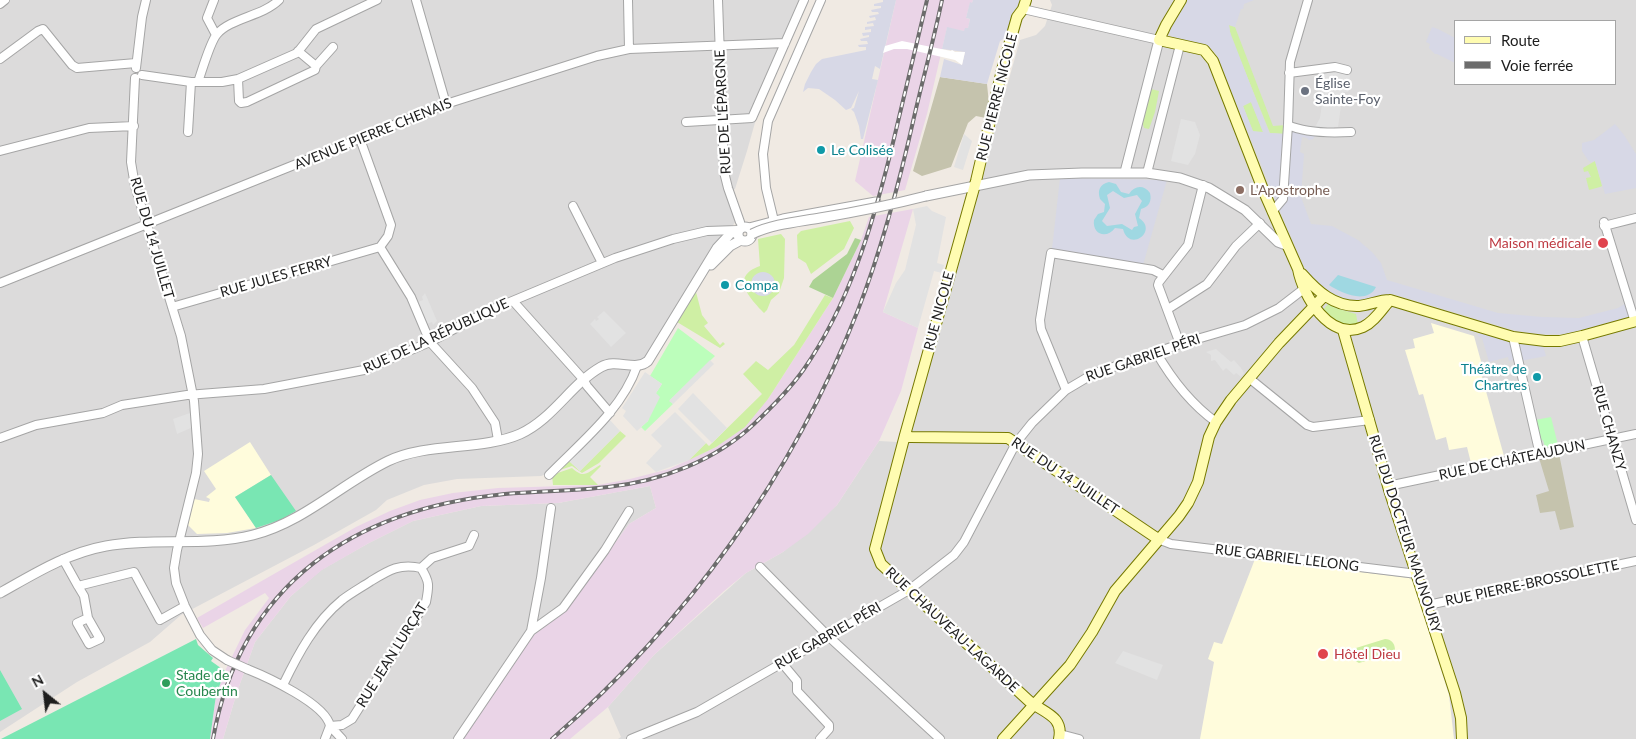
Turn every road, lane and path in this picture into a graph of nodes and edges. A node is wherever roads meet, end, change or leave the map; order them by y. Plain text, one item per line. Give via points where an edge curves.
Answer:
1 (5, 0) edge
2 (146, 0) edge
3 (214, 0) edge
4 (279, 0) edge
5 (377, 0) edge
6 (416, 0) edge
7 (628, 0) edge
8 (718, 0) edge
9 (804, 0) edge
10 (822, 0) edge
11 (1181, 0) edge
12 (1308, 0) edge
13 (0, 4) edge
14 (1025, 4) edge
15 (216, 35) junction
16 (1160, 40) junction
17 (784, 43) junction
18 (720, 45) junction
19 (1180, 45) junction
20 (333, 46) dead end
21 (629, 49) junction
22 (298, 51) junction
23 (0, 59) edge
24 (316, 66) junction
25 (1347, 70) dead end
26 (136, 71) junction
27 (1289, 72) junction
28 (238, 79) junction
29 (194, 82) junction
30 (446, 104) junction
31 (724, 120) junction
32 (686, 122) dead end
33 (1288, 125) junction
34 (134, 126) junction
35 (188, 132) dead end
36 (1351, 132) dead end
37 (360, 139) junction
38 (0, 152) edge
39 (1125, 172) junction
40 (1147, 173) junction
41 (1203, 185) junction
42 (973, 188) junction
43 (926, 196) junction
44 (573, 206) dead end
45 (1272, 212) junction
46 (1636, 218) edge
47 (774, 221) junction
48 (1260, 223) junction
49 (146, 225) junction
50 (743, 231) junction
51 (1286, 245) junction
52 (380, 247) junction
53 (602, 263) junction
54 (1298, 269) junction
55 (1163, 275) junction
56 (0, 284) edge
57 (1305, 288) junction
58 (1324, 296) junction
59 (1390, 300) junction
60 (512, 301) junction
61 (1364, 305) junction
62 (1314, 306) junction
63 (172, 307) junction
64 (1168, 309) junction
65 (1635, 322) edge
66 (1368, 325) junction
67 (1343, 330) junction
68 (1513, 336) junction
69 (1582, 336) junction
70 (430, 342) junction
71 (1180, 344) junction
72 (1156, 352) junction
73 (637, 366) junction
74 (1250, 378) junction
75 (583, 379) junction
76 (1066, 390) junction
77 (193, 395) junction
78 (610, 413) junction
79 (1370, 420) junction
80 (1216, 422) junction
81 (1636, 434) edge
82 (905, 435) junction
83 (0, 438) edge
84 (1612, 439) junction
85 (498, 440) junction
86 (1016, 443) junction
87 (1540, 454) junction
88 (549, 475) dead end
89 (1388, 486) junction
90 (551, 508) dead end
91 (629, 511) dead end
92 (1636, 520) edge
93 (474, 535) dead end
94 (1158, 538) junction
95 (179, 542) junction
96 (63, 559) junction
97 (1636, 561) edge
98 (760, 567) dead end
99 (421, 568) junction
100 (1417, 574) junction
101 (78, 586) junction
102 (908, 590) junction
103 (0, 593) edge
104 (1428, 605) junction
105 (185, 606) junction
106 (88, 618) dead end
107 (531, 631) junction
108 (828, 636) junction
109 (782, 663) junction
110 (283, 685) junction
111 (1044, 695) junction
112 (1035, 706) junction
113 (1051, 715) junction
114 (330, 726) junction
115 (1059, 736) edge
116 (325, 739) edge
117 (342, 739) edge
118 (458, 739) edge
119 (631, 739) edge
120 (820, 739) edge
121 (940, 739) edge
122 (1003, 739) edge
123 (1079, 739) edge
124 (1462, 739) edge

1 - 13 street
2 - 26 street, RUE DU 14 JUILLET
3 - 15 street via 207,18
4 - 15 street
5 - 22 street via 316,29
6 - 30 street
7 - 21 street
8 - 18 street, RUE DE L'ÉPARGNE
9 - 17 street
10 - 47 street via 768,121 763,154 766,188
11 - 16 main road
12 - 27 street
14 - 16 street
14 - 42 main road, RUE PIERRE NICOLE via 1012,33
15 - 29 street
16 - 19 main road
16 - 39 street
17 - 18 street, AVENUE PIERRE CHENAIS
17 - 31 street via 752,118
18 - 21 street, AVENUE PIERRE CHENAIS
18 - 31 street, RUE DE L'ÉPARGNE
19 - 40 street
19 - 45 main road via 1204,50 1213,61
20 - 24 street
21 - 30 street, AVENUE PIERRE CHENAIS
22 - 24 street
22 - 28 street
23 - 26 street via 43,29 77,68 125,64
24 - 28 street via 309,74 247,102 239,101
25 - 27 street
26 - 29 street
26 - 34 street, RUE DU 14 JUILLET
27 - 33 street
28 - 29 street
29 - 35 street
30 - 37 street, AVENUE PIERRE CHENAIS
31 - 32 street
31 - 50 street, RUE DE L'ÉPARGNE via 724,172
33 - 36 street via 1336,133
33 - 45 street via 1283,199
34 - 38 street via 89,128
34 - 49 street, RUE DU 14 JUILLET via 132,165
37 - 49 street, AVENUE PIERRE CHENAIS
37 - 52 street via 391,224
39 - 40 street
39 - 42 street via 1029,175
40 - 41 street
41 - 48 street
41 - 55 street via 1188,245
42 - 43 street
42 - 82 main road, RUE NICOLE
43 - 47 street, bridge
43 - 50 street, bridge
44 - 53 street
45 - 51 main road
46 - 65 street via 1604,224
47 - 50 street
48 - 51 street via 1278,242
48 - 64 street via 1236,246 1207,284
49 - 56 street, AVENUE PIERRE CHENAIS
49 - 63 street, RUE DU 14 JUILLET
50 - 53 street, RUE DE LA RÉPUBLIQUE via 707,231
50 - 73 street via 732,233 717,248 648,361
51 - 54 main road
52 - 63 street, RUE JULES FERRY
52 - 70 street via 411,297
53 - 60 street, RUE DE LA RÉPUBLIQUE
54 - 57 main road
54 - 58 main road
55 - 64 street via 1158,285
55 - 76 street via 1153,270 1051,253 1040,320
57 - 62 main road
57 - 71 street, RUE GABRIEL PÉRI via 1279,308 1245,325
58 - 61 main road via 1344,304
58 - 62 main road
59 - 61 main road
59 - 66 main road
59 - 68 main road
60 - 70 street, RUE DE LA RÉPUBLIQUE
60 - 75 street
61 - 66 main road
62 - 67 main road via 1327,322
62 - 74 main road
63 - 77 street, RUE DU 14 JUILLET
64 - 71 street
65 - 69 main road
66 - 67 main road
67 - 79 main road, RUE DU DOCTEUR MAUNOURY
68 - 69 main road via 1545,342
68 - 87 street
69 - 84 street, RUE CHANZY
70 - 77 street, RUE DE LA RÉPUBLIQUE via 348,374 264,390
70 - 85 street via 472,388 495,423
71 - 72 street, RUE GABRIEL PÉRI
72 - 76 street, RUE GABRIEL PÉRI via 1093,374
72 - 80 street via 1182,391
73 - 75 street via 604,365
73 - 78 street via 631,382
74 - 79 street via 1312,427
74 - 80 main road
75 - 78 street
75 - 85 street via 530,429
76 - 86 street, RUE GABRIEL PÉRI
77 - 83 street, RUE DE LA RÉPUBLIQUE via 122,406
77 - 95 street, RUE DU 14 JUILLET via 198,454
78 - 88 street
79 - 89 main road, RUE DU DOCTEUR MAUNOURY
80 - 94 main road via 1198,482 1188,503
81 - 84 street, RUE DE CHÂTEAUDUN
82 - 86 main road, RUE DU 14 JUILLET via 1003,437
82 - 102 main road, RUE CHAUVEAU-LAGARDE via 875,549 881,564
84 - 87 street, RUE DE CHÂTEAUDUN
84 - 92 street, RUE CHANZY
85 - 95 street via 398,457 366,473 301,515 271,529 232,539
86 - 94 main road, RUE DU 14 JUILLET
86 - 102 street, RUE GABRIEL PÉRI via 964,542 954,555
87 - 89 street, RUE DE CHÂTEAUDUN
89 - 100 main road, RUE DU DOCTEUR MAUNOURY
90 - 107 street
91 - 107 street via 563,608
93 - 99 street via 469,546 432,558
94 - 100 street, RUE GABRIEL LELONG via 1171,544
94 - 111 main road via 1115,590 1070,665
95 - 96 street via 108,545
95 - 105 street, RUE DU 14 JUILLET via 174,568
96 - 101 street
96 - 103 street
97 - 104 street, RUE PIERRE-BROSSOLETTE
98 - 108 street
99 - 110 street via 404,565 386,572 343,599 310,634
99 - 114 street, RUE JEAN LURÇAT via 429,585 426,602 352,719 342,725
100 - 104 main road, RUE DU DOCTEUR MAUNOURY
101 - 105 street via 134,572 160,620
101 - 106 street via 84,596
102 - 108 street, RUE GABRIEL PÉRI
102 - 112 main road, RUE CHAUVEAU-LAGARDE
104 - 124 main road, RUE DU DOCTEUR MAUNOURY via 1455,693
105 - 110 street, RUE DU 14 JUILLET, bridge via 212,650
107 - 118 street
108 - 109 street, RUE GABRIEL PÉRI
108 - 121 street
109 - 119 street, RUE GABRIEL PÉRI via 697,712
109 - 120 street via 798,681 798,691 829,725 830,729
110 - 114 street, RUE DU 14 JUILLET via 325,714
111 - 112 main road
111 - 113 main road
112 - 113 main road, RUE CHAUVEAU-LAGARDE
112 - 122 main road
113 - 115 main road via 1058,723
114 - 116 street
114 - 117 street, RUE DU 14 JUILLET
115 - 123 street

